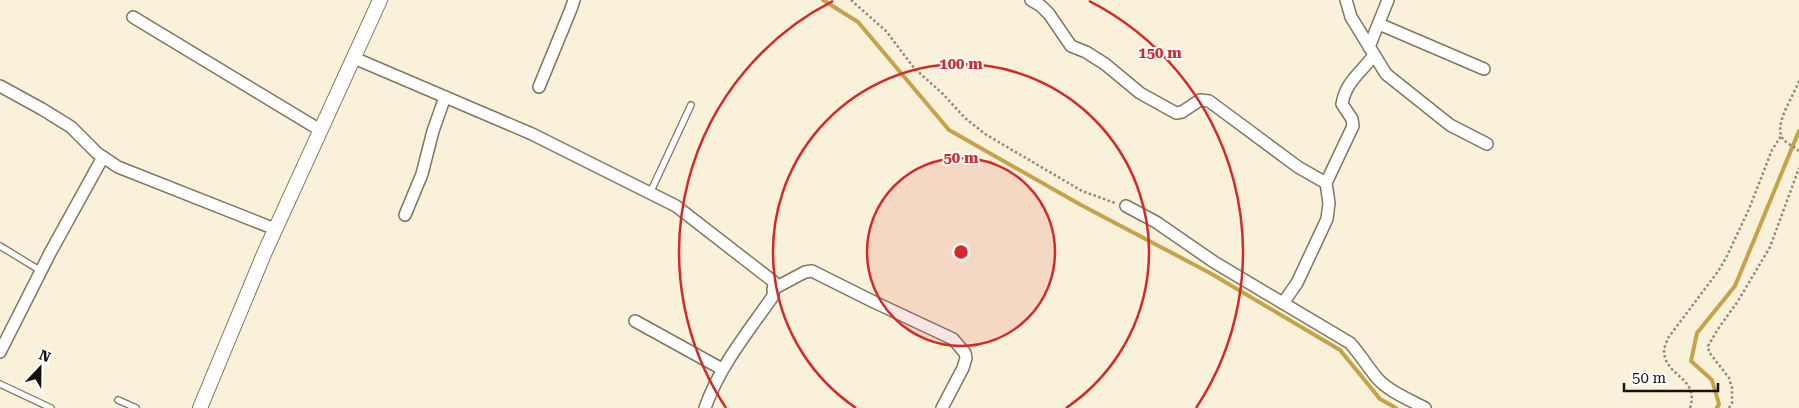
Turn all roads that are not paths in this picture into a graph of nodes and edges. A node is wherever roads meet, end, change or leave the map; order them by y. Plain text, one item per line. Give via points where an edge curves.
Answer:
1 (380, 0) edge
2 (574, 0) edge
3 (1030, 0) edge
4 (1346, 0) edge
5 (1388, 0) edge
6 (132, 17) dead end
7 (1378, 24) junction
8 (1371, 51) junction
9 (354, 58) junction
10 (1484, 69) dead end
11 (0, 86) edge
12 (539, 87) dead end
13 (445, 97) junction
14 (691, 105) dead end
15 (320, 130) junction
16 (1487, 144) dead end
17 (103, 157) junction
18 (1326, 183) junction
19 (650, 193) junction
20 (1126, 206) road end
21 (405, 216) dead end
22 (275, 229) junction
23 (0, 246) edge
24 (41, 271) junction
25 (773, 289) junction
26 (1283, 304) junction
27 (635, 321) dead end
28 (0, 352) edge
29 (722, 369) junction
30 (0, 384) edge
31 (118, 400) dead end
32 (51, 408) edge
33 (136, 408) edge
34 (200, 408) edge
35 (704, 408) edge
36 (942, 408) edge
37 (1425, 408) edge

1 - 9 street
2 - 12 street
3 - 18 street via 1049,14 1071,46 1105,64 1140,93 1176,113 1200,100 1209,101 1298,167
4 - 8 street via 1351,17
5 - 7 street
6 - 15 street
7 - 8 street
7 - 10 street
8 - 16 street via 1386,74 1413,96 1450,124
8 - 18 street via 1344,97 1342,104 1353,126
9 - 13 street
9 - 15 street
11 - 17 street via 71,128
13 - 19 street via 532,134
13 - 21 street via 422,174
14 - 19 lane
15 - 22 street
17 - 22 street via 118,167
17 - 24 street
18 - 26 street via 1328,219 1297,284
19 - 25 street via 676,206 774,282
20 - 26 street
22 - 34 street
23 - 24 lane
24 - 28 street
25 - 29 street via 773,296
25 - 36 street via 812,271 953,339 966,358
26 - 37 street via 1350,342 1378,379
27 - 29 street
29 - 35 street
30 - 32 lane
31 - 33 lane

